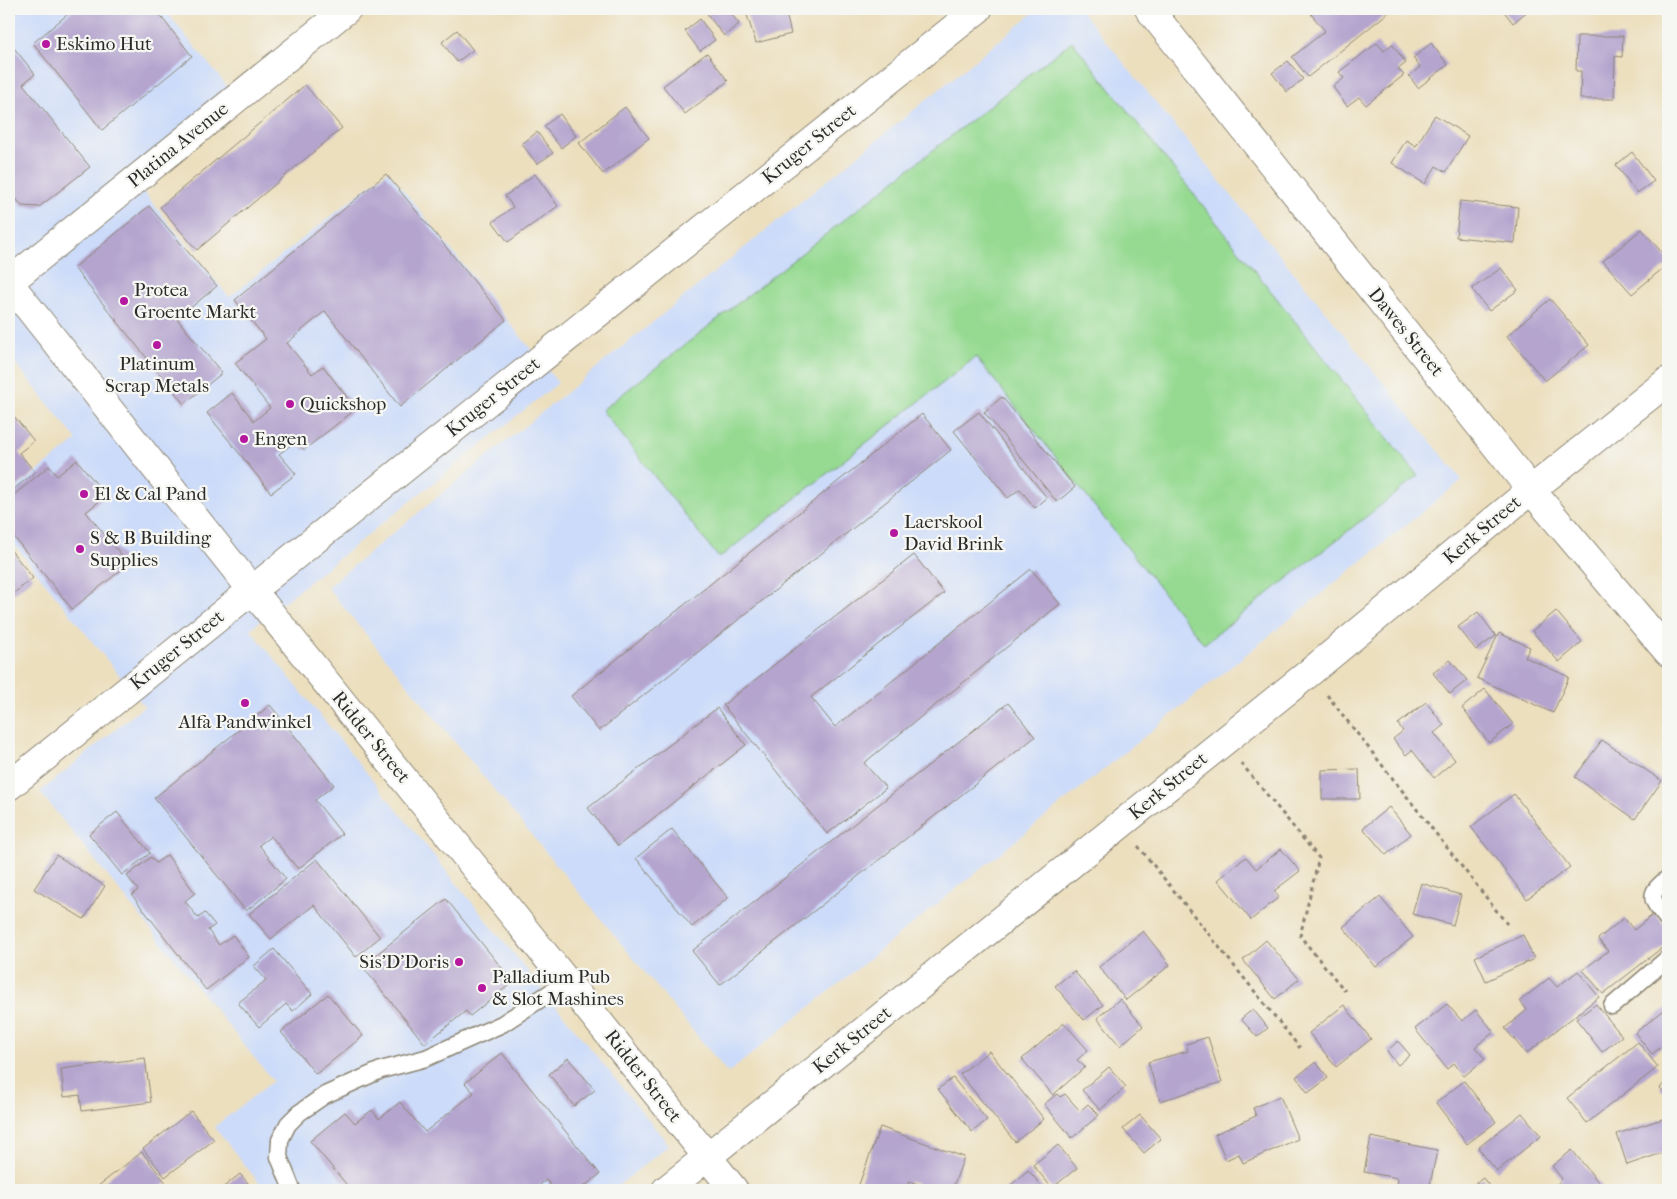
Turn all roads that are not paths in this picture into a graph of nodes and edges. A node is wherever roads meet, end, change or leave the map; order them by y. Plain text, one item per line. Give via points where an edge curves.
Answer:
1 (347, 9) edge
2 (978, 9) edge
3 (1149, 9) edge
4 (9, 282) edge
5 (1668, 380) edge
6 (1531, 490) junction
7 (252, 590) junction
8 (1668, 652) edge
9 (9, 786) edge
10 (1668, 878) edge
11 (1668, 920) edge
12 (1668, 958) edge
13 (568, 981) junction
14 (1612, 1006) dead end
15 (706, 1156) junction
16 (291, 1187) dead end
17 (666, 1190) edge
18 (734, 1190) edge

1 - 4 street, Platina Avenue
2 - 7 street, Kruger Street
3 - 6 street, Dawes Street
4 - 7 street, Ridder Street
5 - 6 street, Kerk Street
6 - 8 street, Dawes Street
6 - 15 street, Kerk Street via 1309,673
7 - 9 street, Kruger Street
7 - 13 street, Ridder Street
10 - 11 lane via 1653,895 1654,902
12 - 14 lane
13 - 15 street, Ridder Street
13 - 16 lane via 502,1024 426,1058 381,1070 325,1094 299,1113 288,1124 280,1140 280,1156
15 - 17 street, Kerk Street
15 - 18 street, Ridder Street

